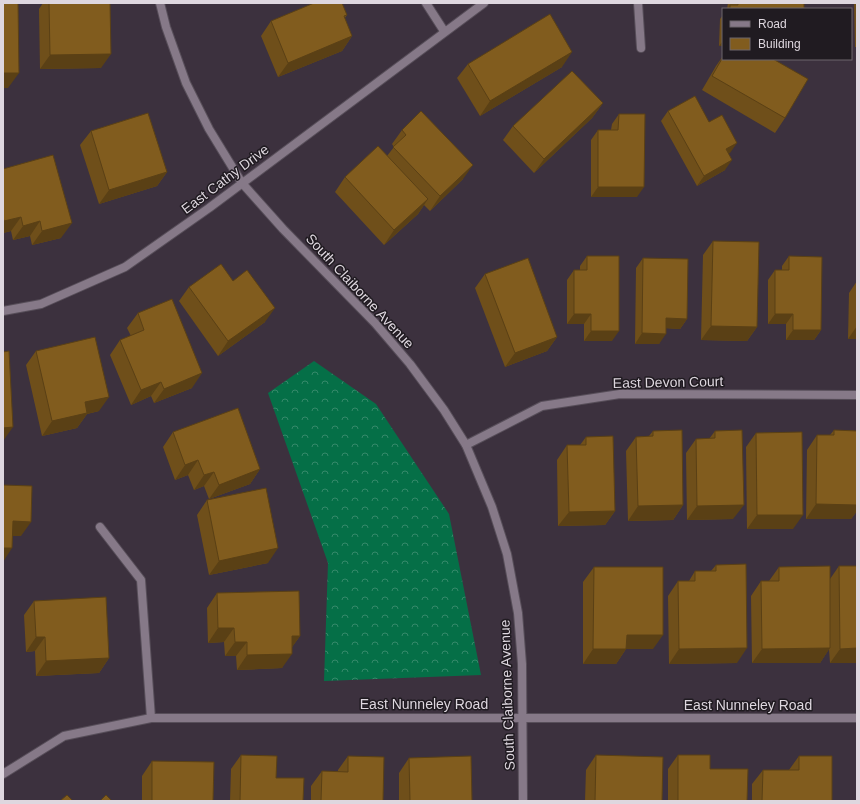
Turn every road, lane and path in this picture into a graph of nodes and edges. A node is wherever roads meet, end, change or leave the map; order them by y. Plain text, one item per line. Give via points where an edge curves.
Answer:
1 (160, 3) edge
2 (426, 3) edge
3 (484, 3) edge
4 (638, 3) edge
5 (444, 31) junction
6 (641, 48) dead end
7 (242, 183) junction
8 (3, 311) edge
9 (857, 395) edge
10 (466, 445) junction
11 (100, 527) dead end
12 (523, 717) junction
13 (151, 718) junction
14 (857, 718) edge
15 (3, 774) edge
16 (523, 801) edge

1 - 7 street, South Claiborne Avenue via 186,83 209,129
2 - 5 street
3 - 5 street, East Cathy Drive
4 - 6 street
5 - 7 street, East Cathy Drive
7 - 8 street, East Cathy Drive via 125,267 41,304
7 - 10 street, South Claiborne Avenue via 282,229 375,323 410,364
9 - 10 street, East Devon Court via 620,394 542,406
10 - 12 street, South Claiborne Avenue via 492,507 507,554 518,612
11 - 13 street via 141,580
12 - 13 street, East Nunneley Road
12 - 14 street, East Nunneley Road
12 - 16 street, South Claiborne Avenue
13 - 15 street, East Nunneley Road via 64,736

